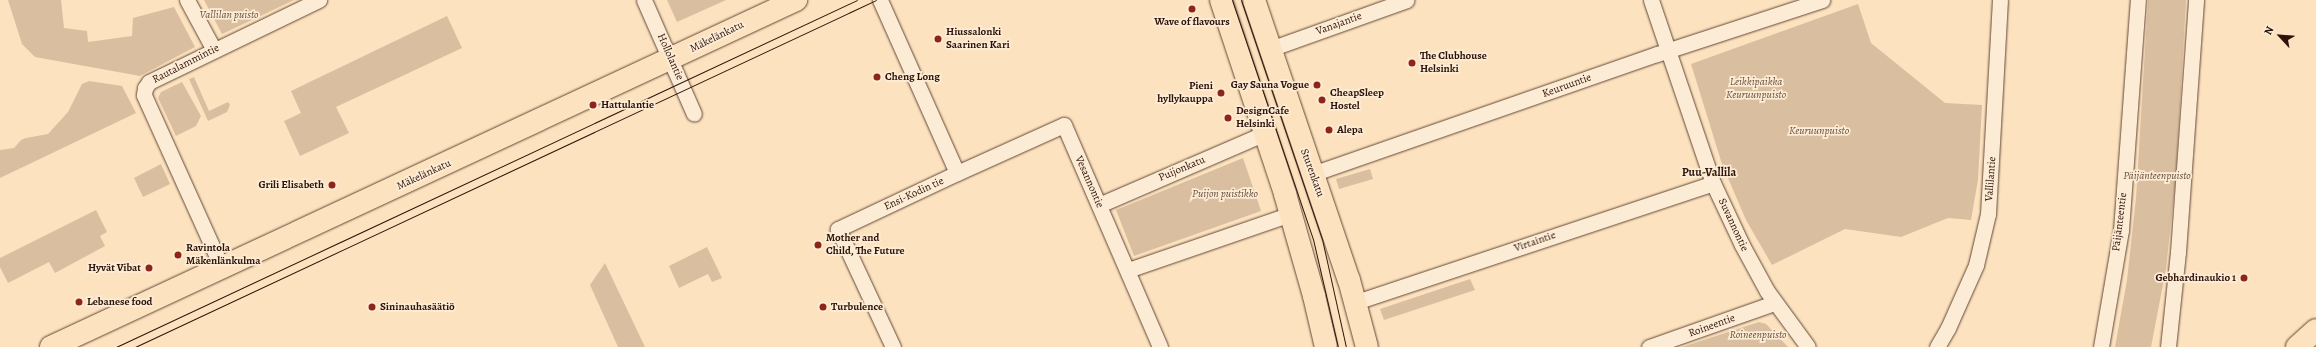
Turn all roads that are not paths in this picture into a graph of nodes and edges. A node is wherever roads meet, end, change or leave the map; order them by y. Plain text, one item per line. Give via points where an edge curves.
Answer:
1 (187, 0) edge
2 (319, 0) edge
3 (644, 0) edge
4 (796, 0) edge
5 (880, 0) edge
6 (1221, 0) edge
7 (1254, 0) edge
8 (1406, 0) edge
9 (1651, 0) edge
10 (1822, 0) edge
11 (2000, 0) edge
12 (2138, 0) edge
13 (2196, 0) edge
14 (1270, 48) junction
15 (214, 50) junction
16 (1669, 50) junction
17 (672, 59) junction
18 (694, 114) dead end
19 (1265, 133) junction
20 (957, 174) junction
21 (1312, 174) junction
22 (1713, 183) junction
23 (1099, 205) junction
24 (1291, 214) junction
25 (222, 268) junction
26 (1128, 270) junction
27 (1356, 302) junction
28 (1774, 303) junction
29 (2316, 330) edge
30 (51, 347) edge
31 (893, 347) edge
32 (1160, 347) edge
33 (1326, 347) edge
34 (1367, 347) edge
35 (1649, 347) edge
36 (1808, 347) edge
37 (1937, 347) edge
38 (2101, 347) edge
39 (2168, 347) edge
40 (2296, 347) edge

1 - 15 street
2 - 15 street, Rautalammintie
3 - 17 street, Hollolantie
4 - 17 main road, Mäkelänkatu
5 - 20 street, Ensi-Kodin tie
6 - 19 main road
7 - 14 main road, Sturenkatu
8 - 14 street, Vanajantie
9 - 16 street, Suvannontie
10 - 16 street, Keuruuntie
11 - 37 street, Vallilantie via 1988,214 1976,265
12 - 38 street, Päijänteentie via 2121,230
13 - 39 street via 2178,252
14 - 21 main road, Sturenkatu
15 - 25 street, Rautalammintie via 149,82 144,96
16 - 21 street, Keuruuntie
16 - 22 street, Suvannontie
17 - 18 street, Hollolantie
17 - 25 main road, Mäkelänkatu
19 - 23 street, Puijonkatu
19 - 24 main road
20 - 23 street, Vesannontie via 1064,125
20 - 31 street, Ensi-Kodin tie via 838,229
21 - 27 main road, Sturenkatu
22 - 27 street, Virtaintie
22 - 28 street, Suvannontie via 1742,245
23 - 26 street, Vesannontie
24 - 26 street
24 - 33 main road
25 - 30 main road, Mäkelänkatu
26 - 32 street, Vesannontie
27 - 34 main road, Sturenkatu
28 - 35 street, Roineentie
28 - 36 street, Suvannontie
29 - 40 main road

